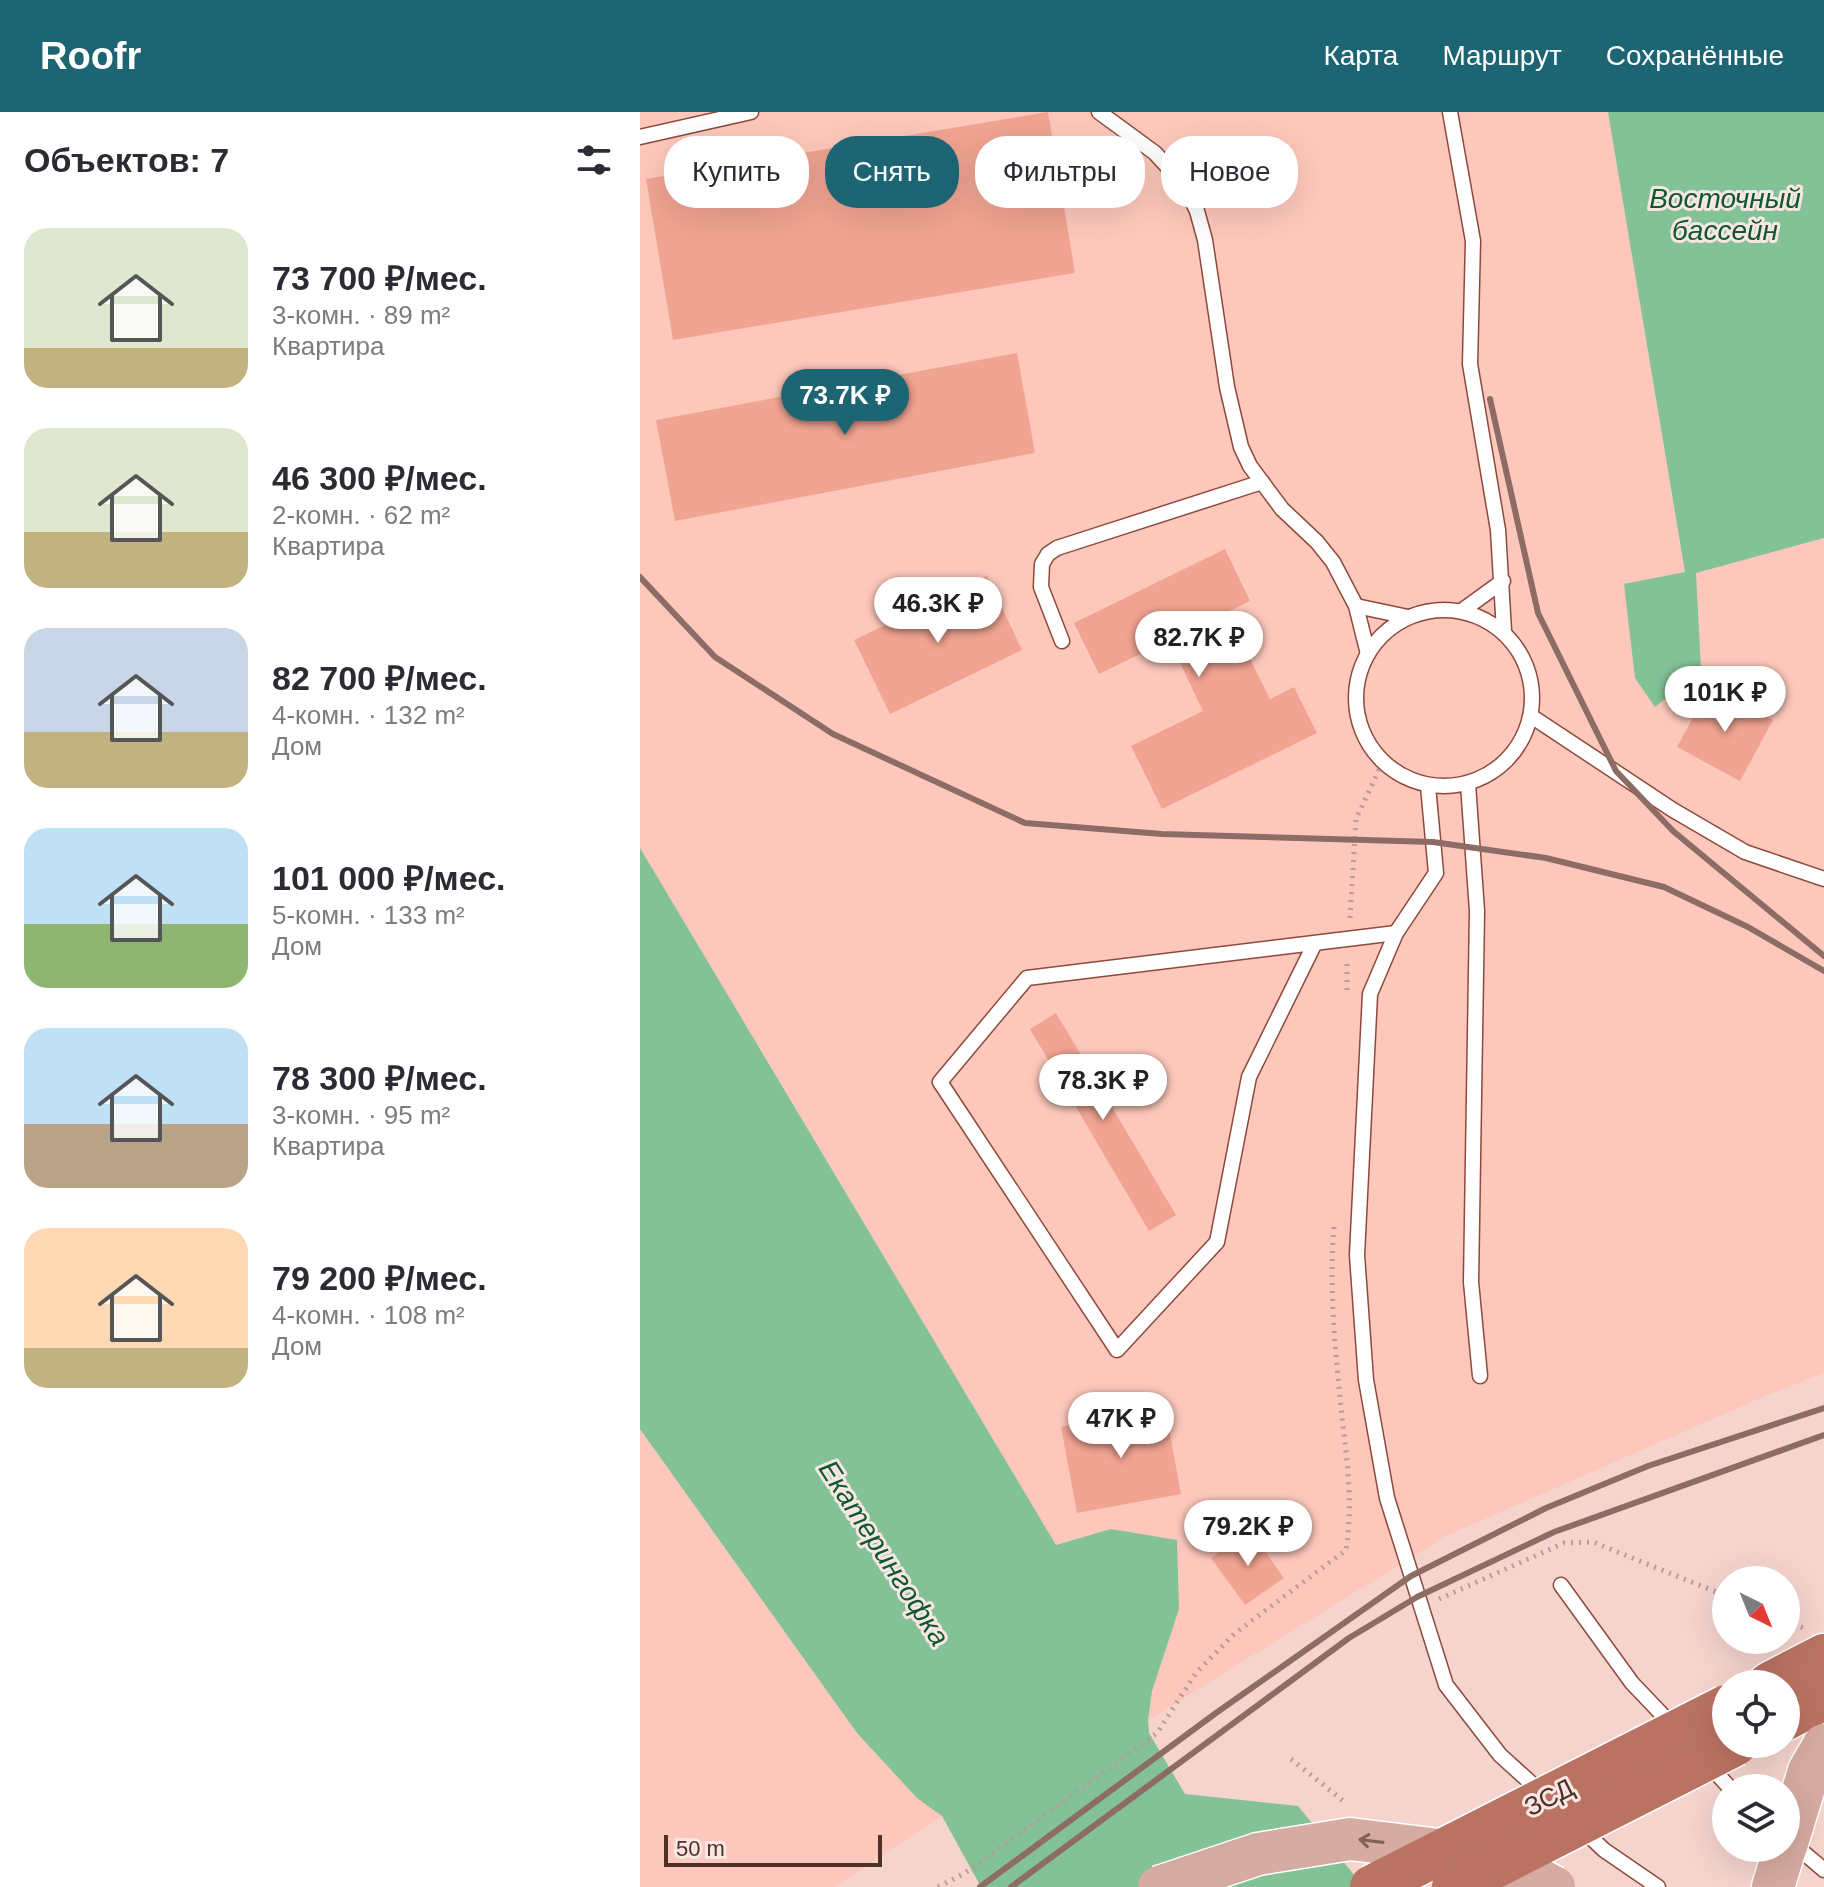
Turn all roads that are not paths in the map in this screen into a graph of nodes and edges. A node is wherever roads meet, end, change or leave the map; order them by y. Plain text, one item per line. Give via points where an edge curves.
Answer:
1 (751, 112) edge
2 (1099, 112) edge
3 (1450, 112) edge
4 (640, 137) edge
5 (1262, 482) junction
6 (1503, 581) junction
7 (1356, 606) junction
8 (1463, 610) junction
9 (1408, 617) junction
10 (1504, 631) junction
11 (1062, 641) dead end
12 (1368, 654) junction
13 (1531, 716) junction
14 (1468, 784) junction
15 (1428, 786) junction
16 (1824, 879) edge
17 (1396, 933) junction
18 (1314, 945) junction
19 (1480, 1376) dead end
20 (1561, 1585) dead end
21 (1824, 1656) edge
22 (1797, 1670) edge
23 (1824, 1698) edge
24 (1800, 1711) edge
25 (1712, 1714) edge
26 (1824, 1745) edge
27 (1712, 1756) edge
28 (1717, 1774) edge
29 (1800, 1801) edge
30 (1558, 1808) dead end
31 (1570, 1818) dead end
32 (1800, 1849) edge
33 (1781, 1862) edge
34 (1824, 1870) edge
35 (1159, 1887) edge
36 (1372, 1887) edge
37 (1454, 1887) edge
38 (1554, 1887) edge
39 (1658, 1887) edge
40 (1773, 1887) edge

1 - 4 lane
2 - 5 lane via 1155,153 1185,186 1197,211 1241,447
3 - 6 lane via 1473,241 1474,400
5 - 7 lane via 1333,562
5 - 11 lane via 1048,554 1041,587
6 - 8 lane
6 - 10 lane
7 - 9 lane
7 - 12 lane
8 - 9 lane
8 - 10 lane
9 - 12 lane via 1377,636
10 - 13 lane via 1529,670
12 - 15 lane via 1356,677 1357,724 1382,763
13 - 14 lane via 1519,746 1497,770
13 - 16 lane via 1745,852
14 - 15 lane
14 - 19 lane via 1477,911 1471,1282
15 - 17 lane via 1436,873
17 - 18 lane
17 - 30 lane via 1370,994 1357,1255 1366,1380 1387,1498 1446,1685 1500,1755
18 - 18 lane via 1249,1077 1217,1242 1117,1350 940,1082 1027,978
20 - 28 lane via 1632,1683
21 - 22 highway
23 - 24 highway
25 - 36 highway, ЗСД, bridge
26 - 29 main road, bridge
27 - 37 highway, ЗСД, bridge
31 - 39 lane via 1604,1850
32 - 34 lane
33 - 40 main road
38 -> 35 main road, bridge via 1448,1851 1350,1839 1258,1854

